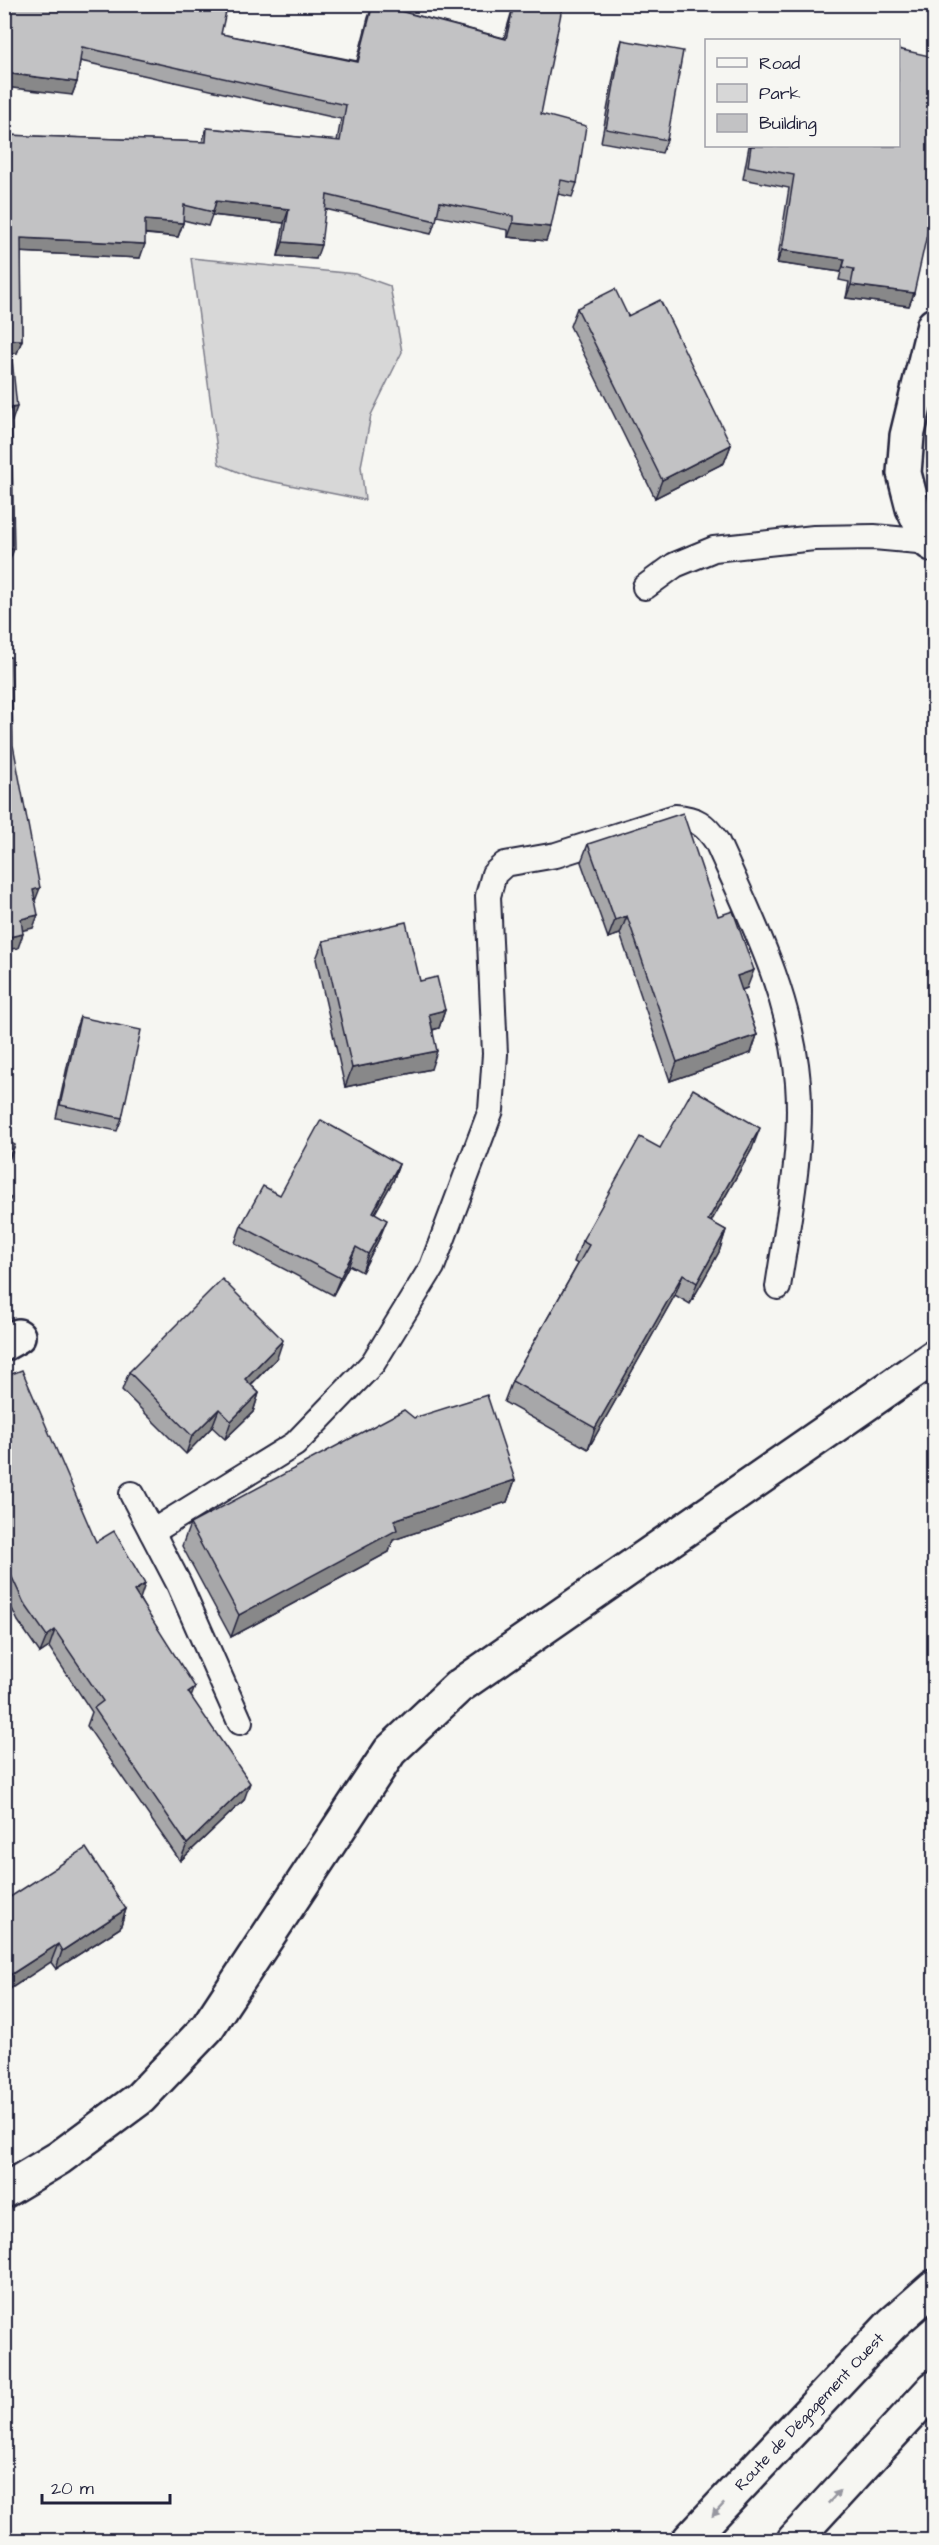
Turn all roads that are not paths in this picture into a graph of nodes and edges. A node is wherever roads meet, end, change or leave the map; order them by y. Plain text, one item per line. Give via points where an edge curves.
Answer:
1 (933, 338) edge
2 (932, 544) edge
3 (645, 587) dead end
4 (778, 1287) dead end
5 (934, 1357) edge
6 (132, 1494) dead end
7 (152, 1532) junction
8 (240, 1722) dead end
9 (4, 2191) edge
10 (934, 2288) edge
11 (934, 2388) edge
12 (689, 2541) edge
13 (794, 2541) edge

1 - 2 main road via 908,436 904,473 912,508
2 - 3 lane via 874,537 814,538 714,549 675,565
4 - 7 lane via 794,1177 797,1081 780,989 717,842 707,827 692,818 675,817 556,855 506,864 494,874 488,896 495,1054 491,1110 432,1267 373,1363 295,1444
5 - 9 main road via 458,1687 390,1751 207,2028 140,2097 59,2158
6 - 7 lane
7 - 8 lane
10 -> 12 main road, Route de Dégagement Ouest via 892,2324
13 -> 11 main road

